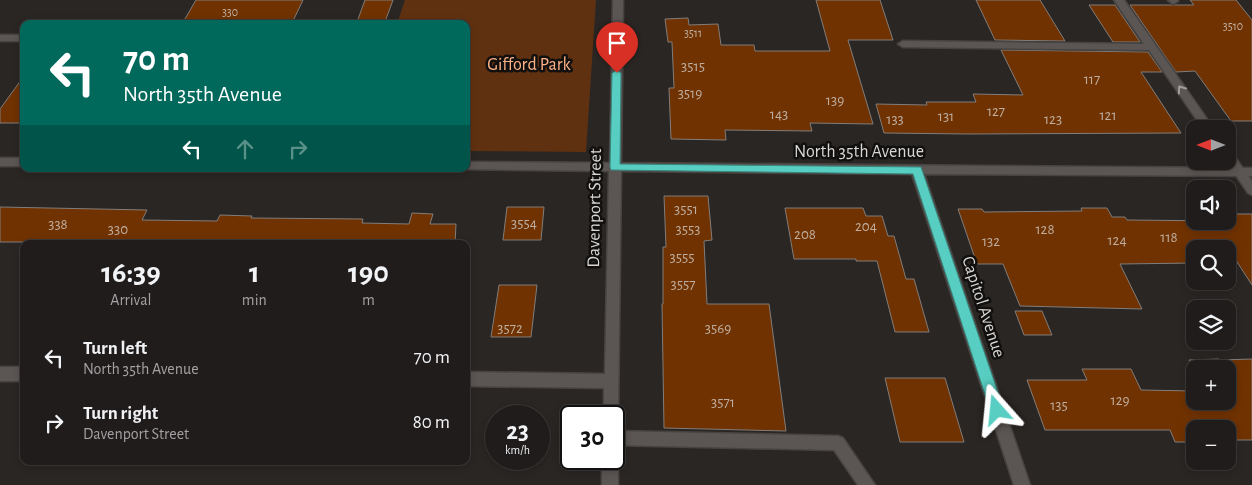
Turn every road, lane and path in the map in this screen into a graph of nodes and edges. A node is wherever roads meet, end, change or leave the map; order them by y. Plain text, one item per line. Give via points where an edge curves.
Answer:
1 (618, 0) edge
2 (1119, 0) edge
3 (0, 38) edge
4 (20, 38) edge
5 (903, 44) dead end
6 (1151, 47) junction
7 (1203, 120) edge
8 (0, 162) edge
9 (20, 162) edge
10 (470, 166) edge
11 (615, 167) junction
12 (1236, 169) edge
13 (917, 170) junction
14 (1238, 172) junction
15 (1252, 172) edge
16 (1252, 190) edge
17 (0, 374) edge
18 (20, 374) edge
19 (470, 379) edge
20 (612, 381) junction
21 (611, 405) edge
22 (625, 438) edge
23 (610, 470) edge
24 (610, 485) edge
25 (867, 485) edge
26 (1022, 485) edge

1 - 11 street, Davenport Street
2 - 6 street
3 - 4 street
5 - 6 street
7 -> 6 street
8 - 9 street
10 - 11 street, North 35th Avenue
11 - 13 street, North 35th Avenue
11 - 20 street, Davenport Street
12 - 14 street
13 - 14 street, North 35th Avenue
13 - 26 street, Capitol Avenue
14 - 15 street, North 35th Avenue
14 - 16 street
17 - 18 street
19 - 20 street
20 - 21 street, Davenport Street
22 - 25 street via 838,443
23 - 24 street

